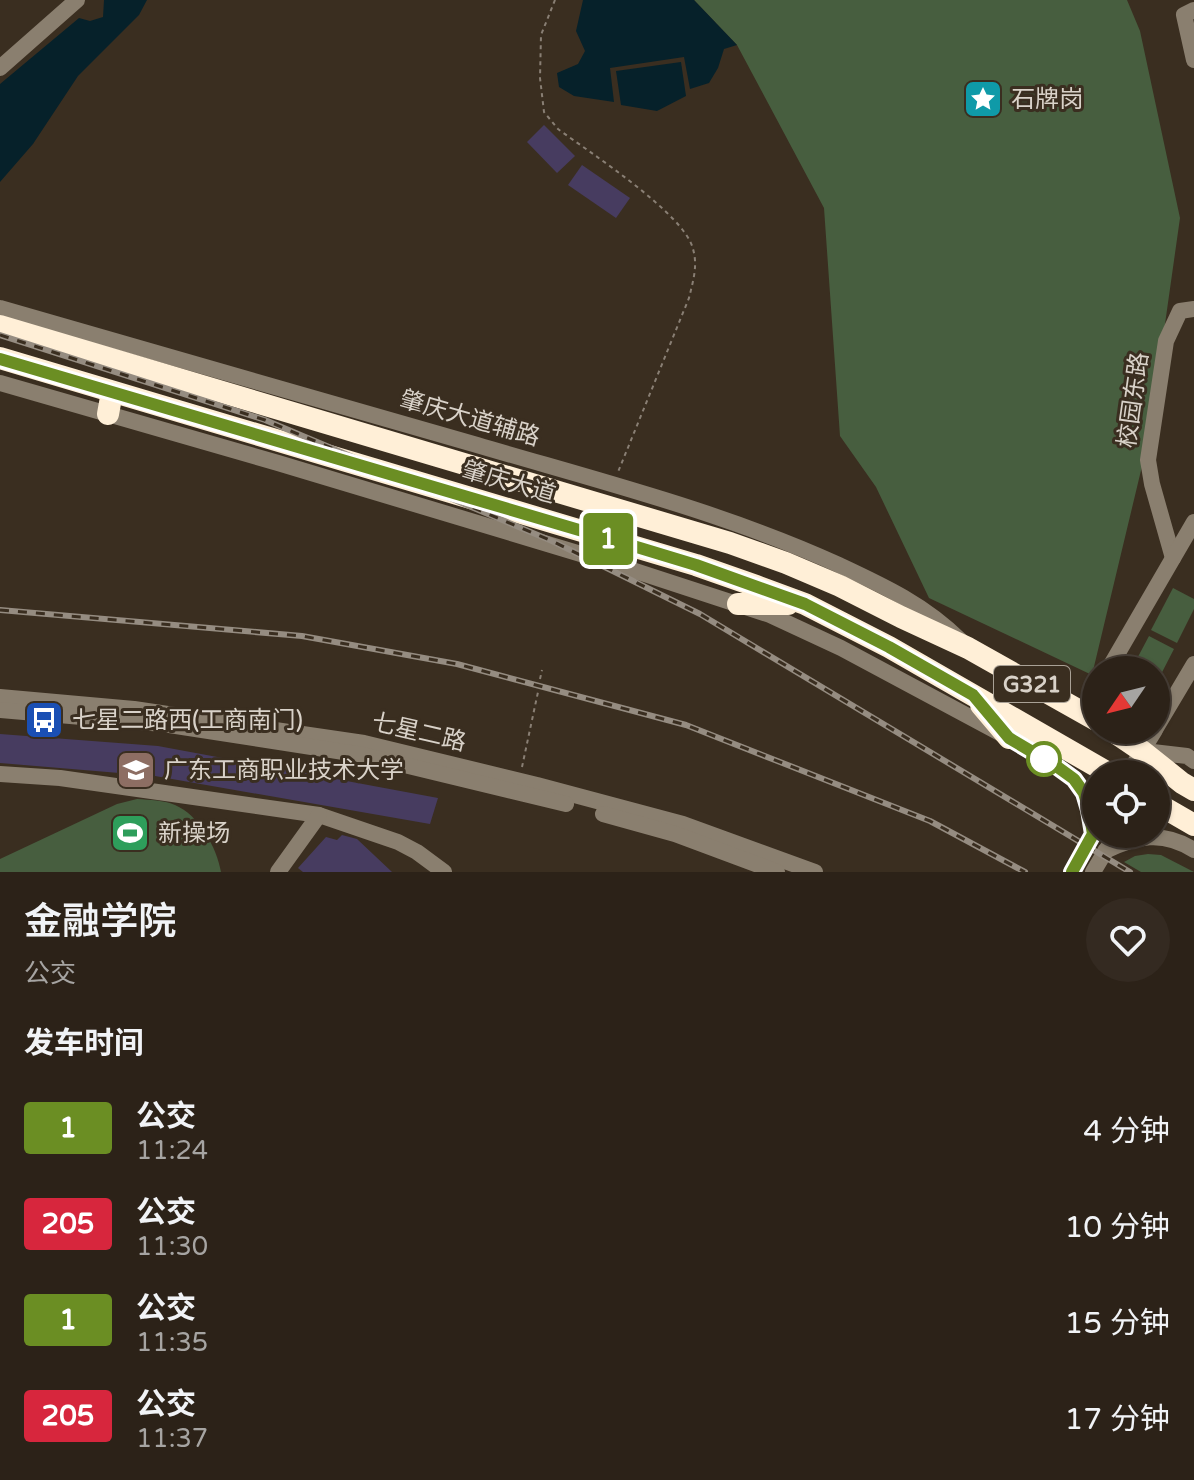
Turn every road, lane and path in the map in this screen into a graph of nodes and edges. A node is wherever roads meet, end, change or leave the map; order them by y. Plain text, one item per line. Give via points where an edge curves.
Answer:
1 (77, 0) edge
2 (555, 0) edge
3 (1194, 10) edge
4 (1194, 60) edge
5 (0, 68) edge
6 (0, 308) edge
7 (1194, 309) edge
8 (0, 326) edge
9 (6, 362) edge
10 (0, 383) edge
11 (110, 403) junction
12 (612, 485) junction
13 (1194, 522) edge
14 (1173, 558) junction
15 (738, 604) junction
16 (805, 604) junction
17 (968, 648) junction
18 (1116, 656) edge
19 (1194, 664) edge
20 (542, 670) dead end
21 (540, 679) dead end
22 (538, 692) dead end
23 (973, 695) junction
24 (0, 697) edge
25 (1082, 705) edge
26 (1170, 705) edge
27 (0, 710) edge
28 (1009, 738) junction
29 (1127, 744) edge
30 (1086, 760) edge
31 (1146, 760) edge
32 (1165, 760) edge
33 (1194, 761) edge
34 (0, 774) edge
35 (1170, 776) edge
36 (520, 780) junction
37 (1194, 790) edge
38 (1082, 791) edge
39 (1170, 811) edge
40 (319, 815) junction
41 (1194, 825) edge
42 (1085, 848) edge
43 (1107, 848) edge
44 (1194, 850) edge
45 (1105, 851) junction
46 (278, 872) edge
47 (444, 872) edge
48 (777, 872) edge
49 (815, 872) edge
50 (1072, 872) edge
51 (1093, 872) edge

1 - 5 street
2 - 12 path via 541,35 544,112 558,129 665,209 682,227 695,258 689,298
3 - 4 street via 1184,15
6 - 12 street, 肇庆大道辅路
7 - 14 street, 校园东路 via 1180,311 1166,341 1148,460
8 - 17 highway, 肇庆大道 / G321 via 730,543 840,586
9 - 11 highway, 肇庆大道 / G321
10 - 11 street
11 - 15 street
11 - 16 highway, 肇庆大道 / G321 via 640,548
12 - 17 street, 肇庆大道辅路 via 714,516 867,578 916,603
13 - 14 street
14 - 18 street
15 - 16 highway
15 - 28 street via 828,642
16 - 23 highway, 肇庆大道 / G321
17 - 25 highway, 肇庆大道 / G321
19 - 26 street
20 - 21 path
22 - 36 path
23 - 28 highway
23 - 30 highway, 肇庆大道 / G321
24 - 36 street, 七星二路 via 134,709 364,743
27 - 48 street, 七星二路 via 163,724 363,755 588,809
28 - 38 street via 1056,766
29 - 31 highway
32 - 33 street via 1187,756
34 - 40 street
35 - 37 highway
36 - 49 street, 七星二路 via 683,824
39 - 41 highway
40 - 46 street
40 - 47 street via 398,842
42 - 50 street
43 - 45 street
44 - 45 street via 1146,836
45 - 51 street

